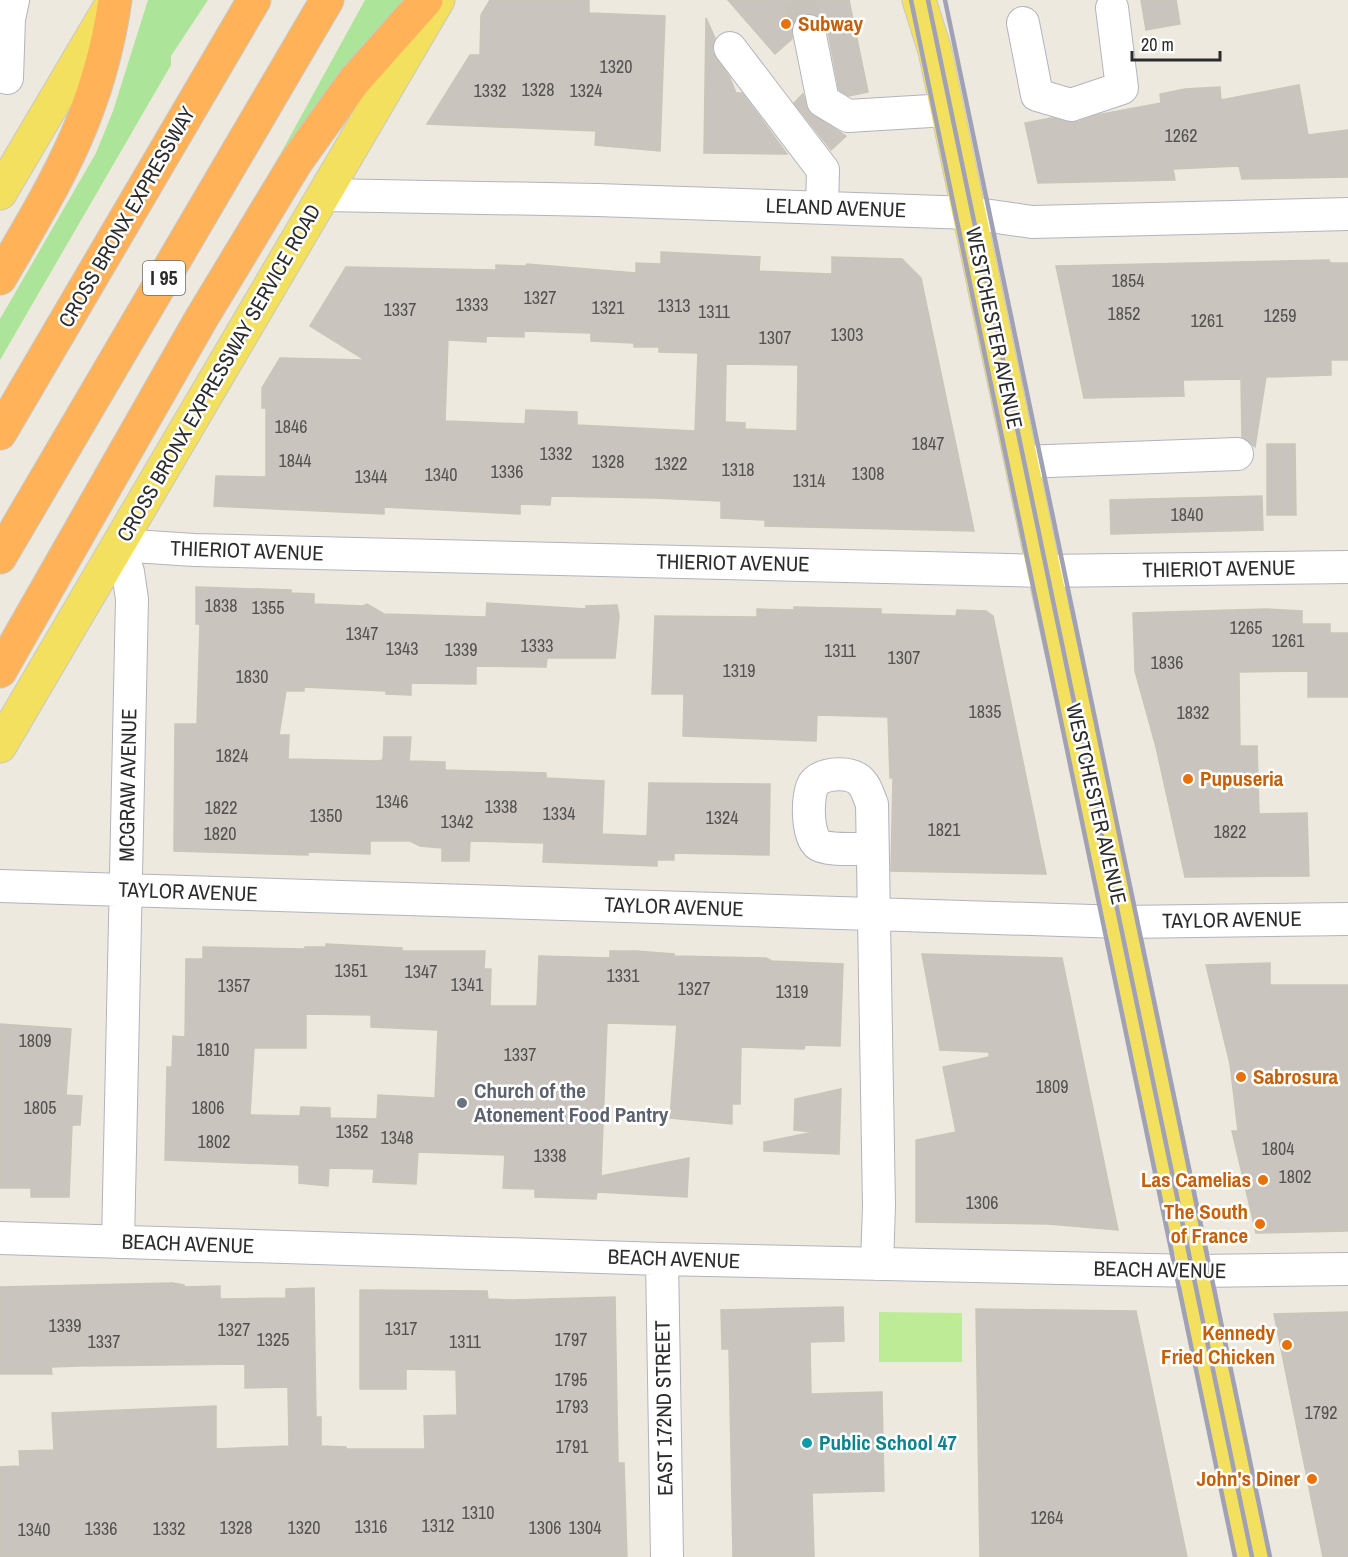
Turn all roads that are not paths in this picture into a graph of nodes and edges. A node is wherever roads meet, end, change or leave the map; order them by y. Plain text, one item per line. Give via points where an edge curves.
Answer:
1 (13, 0) edge
2 (114, 0) edge
3 (254, 0) edge
4 (327, 0) edge
5 (426, 0) edge
6 (438, 0) edge
7 (919, 0) edge
8 (933, 0) edge
9 (1112, 8) dead end
10 (1023, 23) dead end
11 (809, 31) tunnel mouth
12 (730, 48) dead end
13 (935, 51) junction
14 (7, 78) dead end
15 (947, 110) junction
16 (3, 185) edge
17 (324, 195) junction
18 (822, 208) junction
19 (970, 213) junction
20 (1348, 214) edge
21 (0, 278) edge
22 (0, 434) edge
23 (1238, 454) dead end
24 (1022, 462) junction
25 (118, 545) junction
26 (0, 557) edge
27 (1348, 567) edge
28 (1044, 571) junction
29 (0, 670) edge
30 (0, 746) edge
31 (872, 849) dead end
32 (0, 886) edge
33 (126, 890) junction
34 (875, 914) junction
35 (1348, 919) edge
36 (1122, 922) junction
37 (0, 1238) edge
38 (118, 1242) junction
39 (662, 1259) junction
40 (877, 1264) junction
41 (1348, 1269) edge
42 (1195, 1271) junction
43 (667, 1557) edge
44 (1251, 1557) edge

1 - 14 street
2 - 16 main road
2 - 21 highway via 101,73 85,121 53,188
3 - 22 highway, CROSS BRONX EXPRESSWAY
4 - 26 highway, I 95
5 - 29 highway via 354,81 302,152 201,319
6 - 17 main road, CROSS BRONX EXPRESSWAY SERVICE ROAD
7 - 13 main road, WESTCHESTER AVENUE
8 - 13 main road, WESTCHESTER AVENUE
9 - 10 street via 1122,88 1071,105 1037,95
11 - 15 street via 823,101 848,116
12 - 18 street via 823,170
13 - 15 main road, WESTCHESTER AVENUE
15 - 19 main road, WESTCHESTER AVENUE
17 - 18 street, LELAND AVENUE
17 - 25 main road, CROSS BRONX EXPRESSWAY SERVICE ROAD
18 - 19 street, LELAND AVENUE
19 - 20 street, LELAND AVENUE via 1032,222
19 - 24 main road, WESTCHESTER AVENUE
23 - 24 street
24 - 28 main road, WESTCHESTER AVENUE
25 - 28 street, THIERIOT AVENUE
25 - 30 main road, CROSS BRONX EXPRESSWAY SERVICE ROAD
25 - 33 street, MCGRAW AVENUE via 132,599
27 - 28 street, THIERIOT AVENUE
28 - 36 main road, WESTCHESTER AVENUE
31 - 34 street
32 - 33 street, TAYLOR AVENUE
33 - 34 street, TAYLOR AVENUE
33 - 38 street, MCGRAW AVENUE
34 - 36 street, TAYLOR AVENUE
34 - 40 street
35 - 36 street, TAYLOR AVENUE
36 - 42 main road, WESTCHESTER AVENUE
37 - 38 street, BEACH AVENUE
38 - 39 street, BEACH AVENUE
39 - 40 street, BEACH AVENUE
39 - 43 street, EAST 172ND STREET
40 - 42 street, BEACH AVENUE
41 - 42 street, BEACH AVENUE
42 - 44 main road, WESTCHESTER AVENUE

